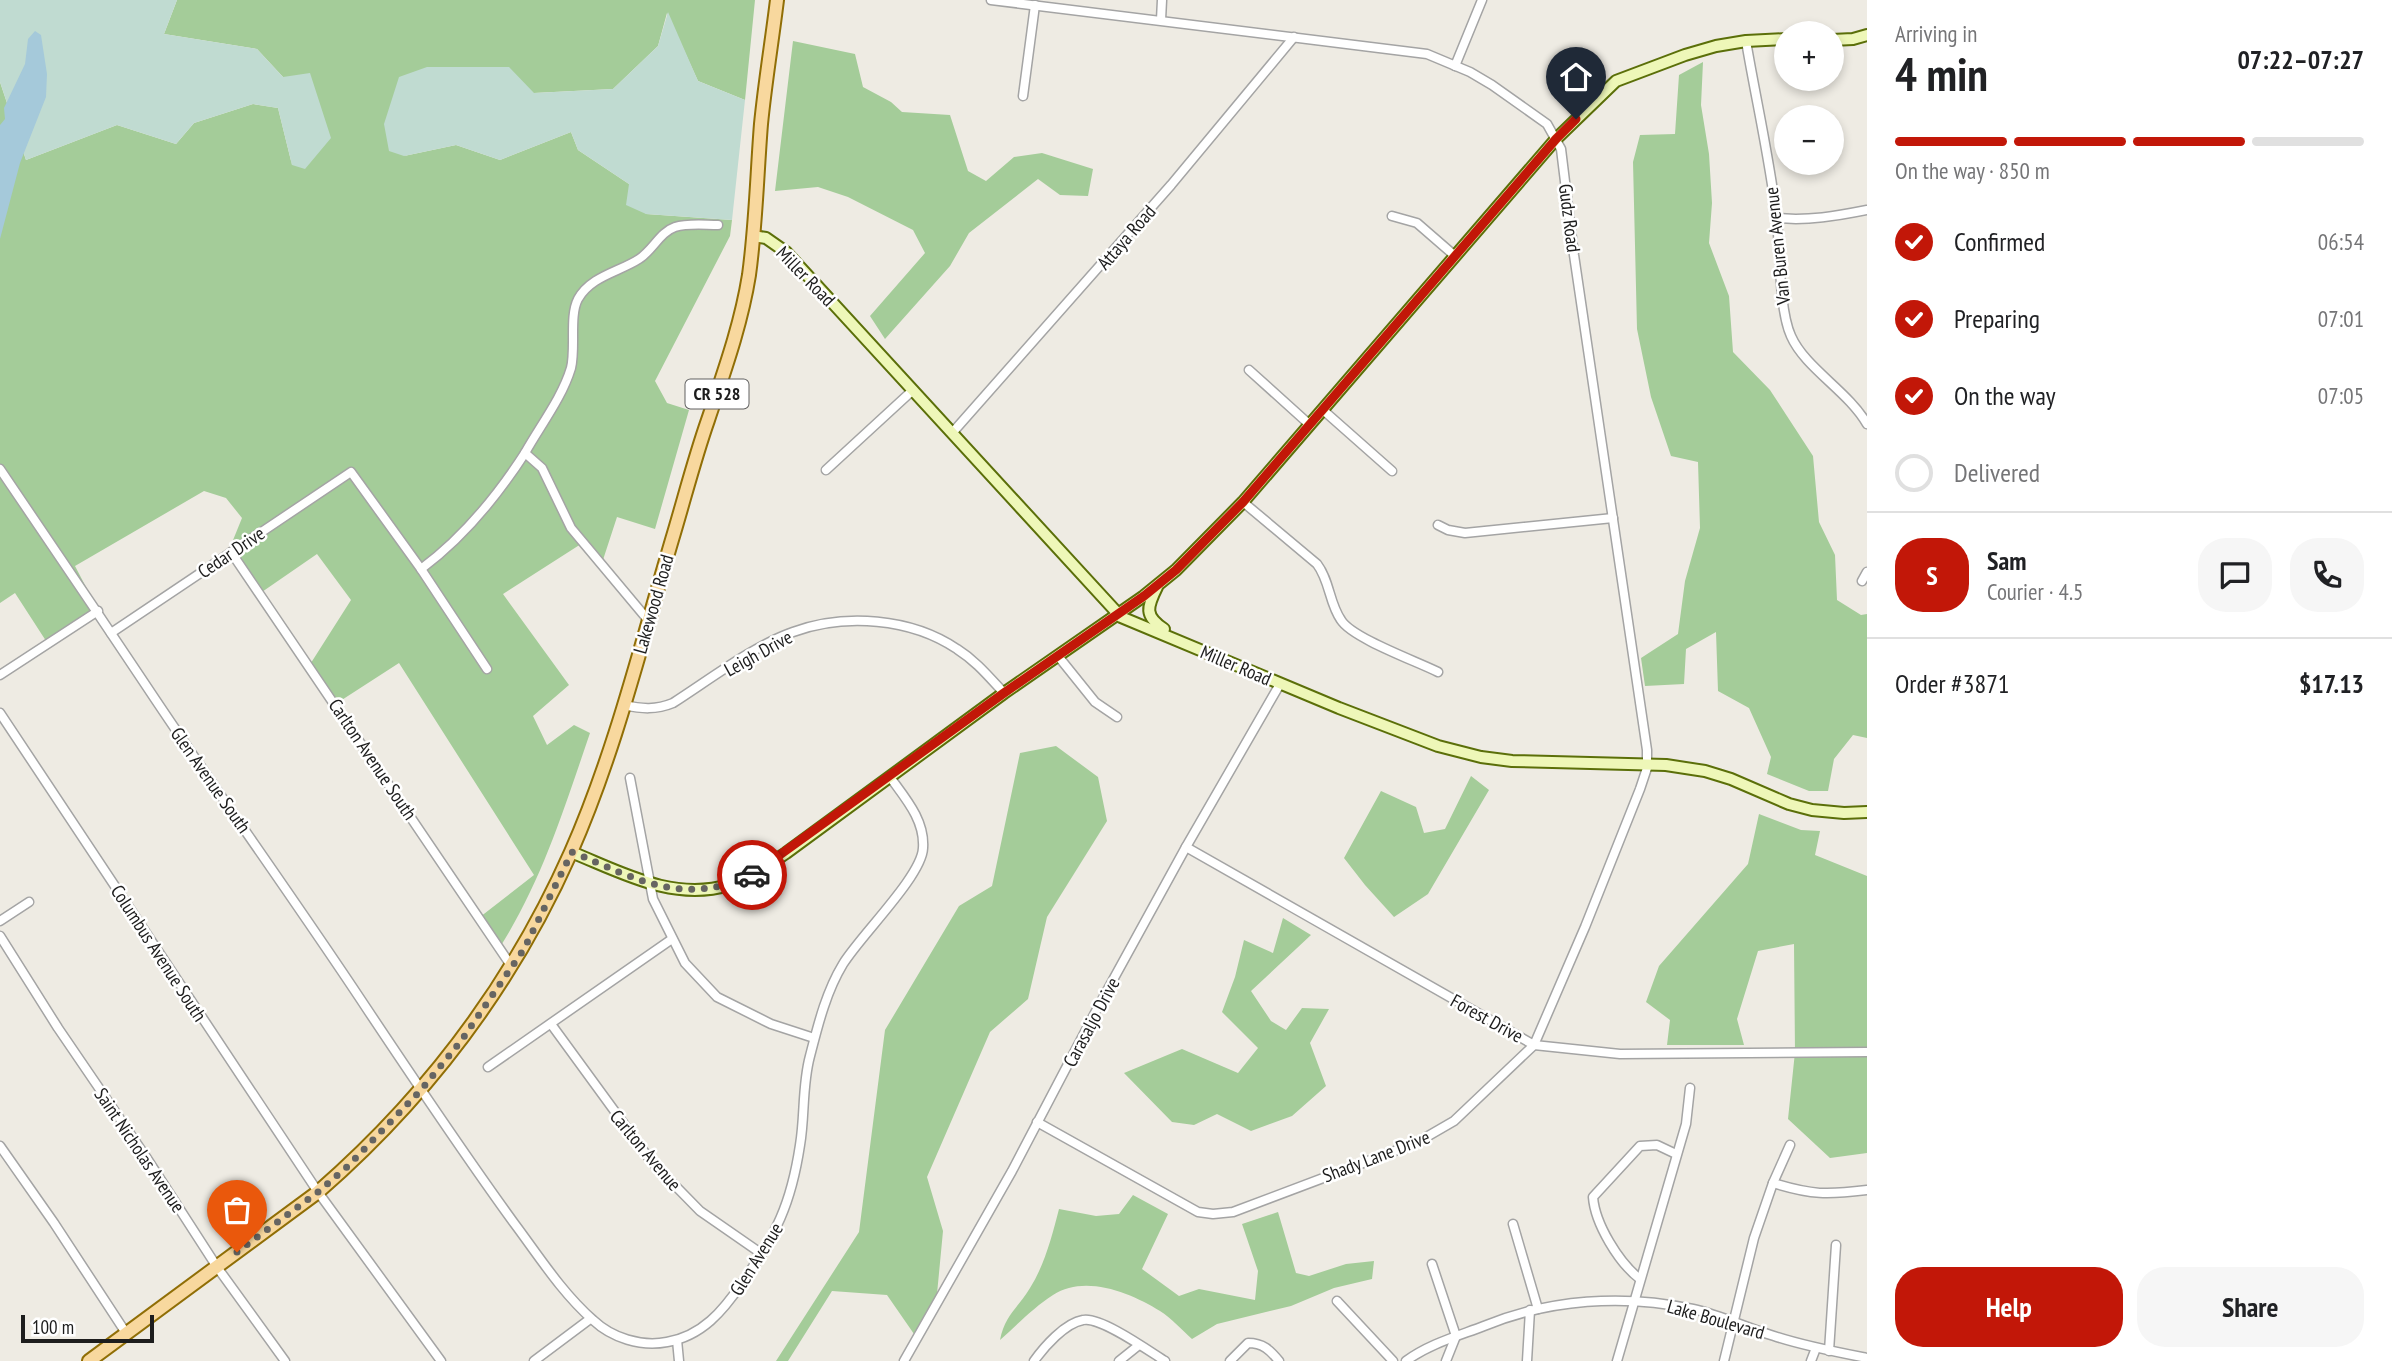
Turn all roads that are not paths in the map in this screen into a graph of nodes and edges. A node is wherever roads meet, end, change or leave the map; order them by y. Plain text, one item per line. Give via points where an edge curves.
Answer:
1 (777, 0) edge
2 (991, 0) edge
3 (1162, 0) edge
4 (1482, 0) edge
5 (1022, 2) edge
6 (1035, 5) junction
7 (1161, 20) junction
8 (1867, 35) edge
9 (1294, 37) junction
10 (1844, 39) edge
11 (1774, 40) edge
12 (1746, 41) junction
13 (1455, 66) junction
14 (1023, 96) dead end
15 (1556, 139) junction
16 (1867, 210) edge
17 (1392, 216) dead end
18 (1776, 218) junction
19 (718, 225) dead end
20 (753, 236) junction
21 (1455, 256) junction
22 (1249, 370) dead end
23 (914, 390) junction
24 (1323, 410) junction
25 (1867, 424) edge
26 (1310, 425) junction
27 (953, 432) junction
28 (526, 453) junction
29 (0, 469) edge
30 (826, 470) dead end
31 (1392, 471) dead end
32 (1243, 502) junction
33 (1613, 518) junction
34 (1438, 525) dead end
35 (231, 552) junction
36 (421, 569) junction
37 (1867, 572) edge
38 (1862, 581) dead end
39 (1158, 585) junction
40 (98, 611) junction
41 (1118, 615) junction
42 (648, 620) junction
43 (111, 633) junction
44 (1185, 643) junction
45 (1058, 656) junction
46 (487, 669) dead end
47 (1438, 672) dead end
48 (0, 675) edge
49 (1280, 684) junction
50 (1004, 693) junction
51 (624, 705) junction
52 (0, 713) edge
53 (1117, 717) dead end
54 (1647, 764) junction
55 (890, 777) junction
56 (630, 778) dead end
57 (1867, 812) edge
58 (1186, 847) junction
59 (572, 852) junction
60 (650, 884) junction
61 (29, 902) dead end
62 (0, 921) edge
63 (0, 936) edge
64 (672, 939) junction
65 (512, 967) junction
66 (551, 1024) junction
67 (814, 1038) junction
68 (1534, 1045) junction
69 (1867, 1052) edge
70 (488, 1067) dead end
71 (1690, 1088) dead end
72 (421, 1090) junction
73 (1037, 1122) junction
74 (1790, 1145) dead end
75 (1, 1149) edge
76 (1676, 1154) junction
77 (1773, 1184) junction
78 (1867, 1190) edge
79 (318, 1192) junction
80 (1513, 1224) dead end
81 (1836, 1245) dead end
82 (762, 1254) junction
83 (1432, 1264) dead end
84 (217, 1267) junction
85 (1640, 1279) junction
86 (1337, 1300) dead end
87 (1634, 1301) junction
88 (1534, 1309) junction
89 (590, 1319) junction
90 (1734, 1323) junction
91 (126, 1333) junction
92 (1456, 1336) junction
93 (677, 1340) junction
94 (1139, 1345) junction
95 (1816, 1348) junction
96 (1829, 1351) junction
97 (1867, 1358) edge
98 (89, 1361) edge
99 (285, 1361) edge
100 (441, 1361) edge
101 (534, 1361) edge
102 (679, 1361) edge
103 (904, 1361) edge
104 (1034, 1361) edge
105 (1119, 1361) edge
106 (1165, 1361) edge
107 (1230, 1361) edge
108 (1279, 1361) edge
109 (1393, 1361) edge
110 (1406, 1361) edge
111 (1446, 1361) edge
112 (1527, 1361) edge
113 (1617, 1361) edge
114 (1724, 1361) edge
115 (1811, 1361) edge

1 - 20 main road, Lakewood Road / CR 528
2 - 5 street, Gudz Road
3 - 7 street
4 - 13 street
5 - 6 street, Gudz Road
6 - 7 street, Gudz Road
6 - 14 street
7 - 9 street, Gudz Road
8 - 10 street
9 - 13 street, Gudz Road via 1427,54
9 - 27 street, Attaya Road via 1171,185
11 - 12 street
12 - 15 street via 1685,55 1616,81
12 - 18 street, Van Buren Avenue
13 - 15 street, Gudz Road via 1492,85 1547,124
15 - 21 street
15 - 33 street, Gudz Road
16 - 18 street via 1826,218
17 - 21 street via 1417,223
18 - 25 street, Van Buren Avenue via 1785,320 1791,337
19 - 28 street via 691,224 667,230 639,259 583,293 575,306 570,369
20 - 23 street, Miller Road via 766,238 786,252
20 - 42 main road, Lakewood Road / CR 528 via 735,341
21 - 24 street
22 - 26 street
23 - 27 street, Miller Road
23 - 30 street
24 - 26 street
24 - 31 street
26 - 32 street
27 - 41 street, Miller Road
28 - 36 street via 502,490 450,548
28 - 42 street via 542,468 571,528
29 - 40 street, Glen Avenue South
32 - 39 street
32 - 47 street via 1317,564 1336,614 1349,631
33 - 34 street via 1465,533
33 - 54 street, Gudz Road
35 - 36 street, Cedar Drive via 351,472
35 - 43 street, Cedar Drive
35 - 65 street, Carlton Avenue South
36 - 46 street
37 - 38 street
39 - 41 street
39 - 44 street via 1149,604 1152,622
40 - 43 street, Glen Avenue South
40 - 48 street
41 - 44 street, Miller Road
41 - 45 street
42 - 51 main road, Lakewood Road / CR 528
43 - 72 street, Glen Avenue South
44 - 49 street, Miller Road
45 - 50 street
45 - 53 street via 1095,702
49 - 54 street, Miller Road via 1438,746 1481,757
49 - 58 street, Carasaljo Drive
50 - 51 street, Leigh Drive via 975,662 942,639 896,625 852,621 792,632 662,708
50 - 55 street
51 - 59 main road, Lakewood Road / CR 528
52 - 79 street, Columbus Avenue South
54 - 57 street, Miller Road via 1705,771 1812,810
54 - 68 street, Shady Lane Drive
55 - 60 street via 786,853 730,885 706,890
55 - 67 street, Glen Avenue via 915,812 924,847 920,862 844,963 831,986
56 - 60 street
58 - 68 street, Forest Drive
58 - 73 street, Carasaljo Drive
59 - 60 street
59 - 65 main road, Lakewood Road / CR 528
60 - 64 street
61 - 62 street
63 - 84 street, Saint Nicholas Avenue
64 - 66 street
64 - 67 street via 685,963 717,997 771,1024
65 - 72 main road, Lakewood Road / CR 528
66 - 70 street
66 - 82 street, Carlton Avenue via 659,1170 701,1211
67 - 82 street, Glen Avenue via 792,1186
68 - 69 street, Forest Drive via 1620,1054
68 - 73 street, Shady Lane Drive via 1443,1129 1233,1212 1198,1212
71 - 76 street via 1686,1124
72 - 79 main road, CR 528
72 - 89 street, Glen Avenue via 550,1271
73 - 103 street, Carasaljo Drive
74 - 77 street
75 - 91 street
76 - 85 street
76 - 85 street via 1657,1145 1640,1146 1593,1198 1617,1258
77 - 78 street via 1829,1195
77 - 90 street via 1754,1238
79 - 84 main road, CR 528
79 - 100 street, Columbus Avenue South
80 - 88 street
81 - 96 street
82 - 93 street, Glen Avenue via 705,1328
83 - 92 street
84 - 91 main road, CR 528
84 - 99 street, Saint Nicholas Avenue
85 - 87 street
86 - 109 street
87 - 88 street, Lake Boulevard
87 - 90 street, Lake Boulevard via 1696,1310
87 - 113 street
88 - 92 street, Lake Boulevard
88 - 112 street
89 - 93 street, Glen Avenue via 638,1343
89 - 101 street
90 - 95 street, Lake Boulevard
90 - 114 street
91 - 98 main road, CR 528
92 - 110 street, Lake Boulevard
92 - 111 street
93 - 102 street
94 - 104 street via 1085,1319 1063,1330
94 - 105 street
94 - 106 street
95 - 96 street, Lake Boulevard
95 - 115 street
96 - 97 street, Lake Boulevard
107 - 108 street via 1248,1343 1256,1343

